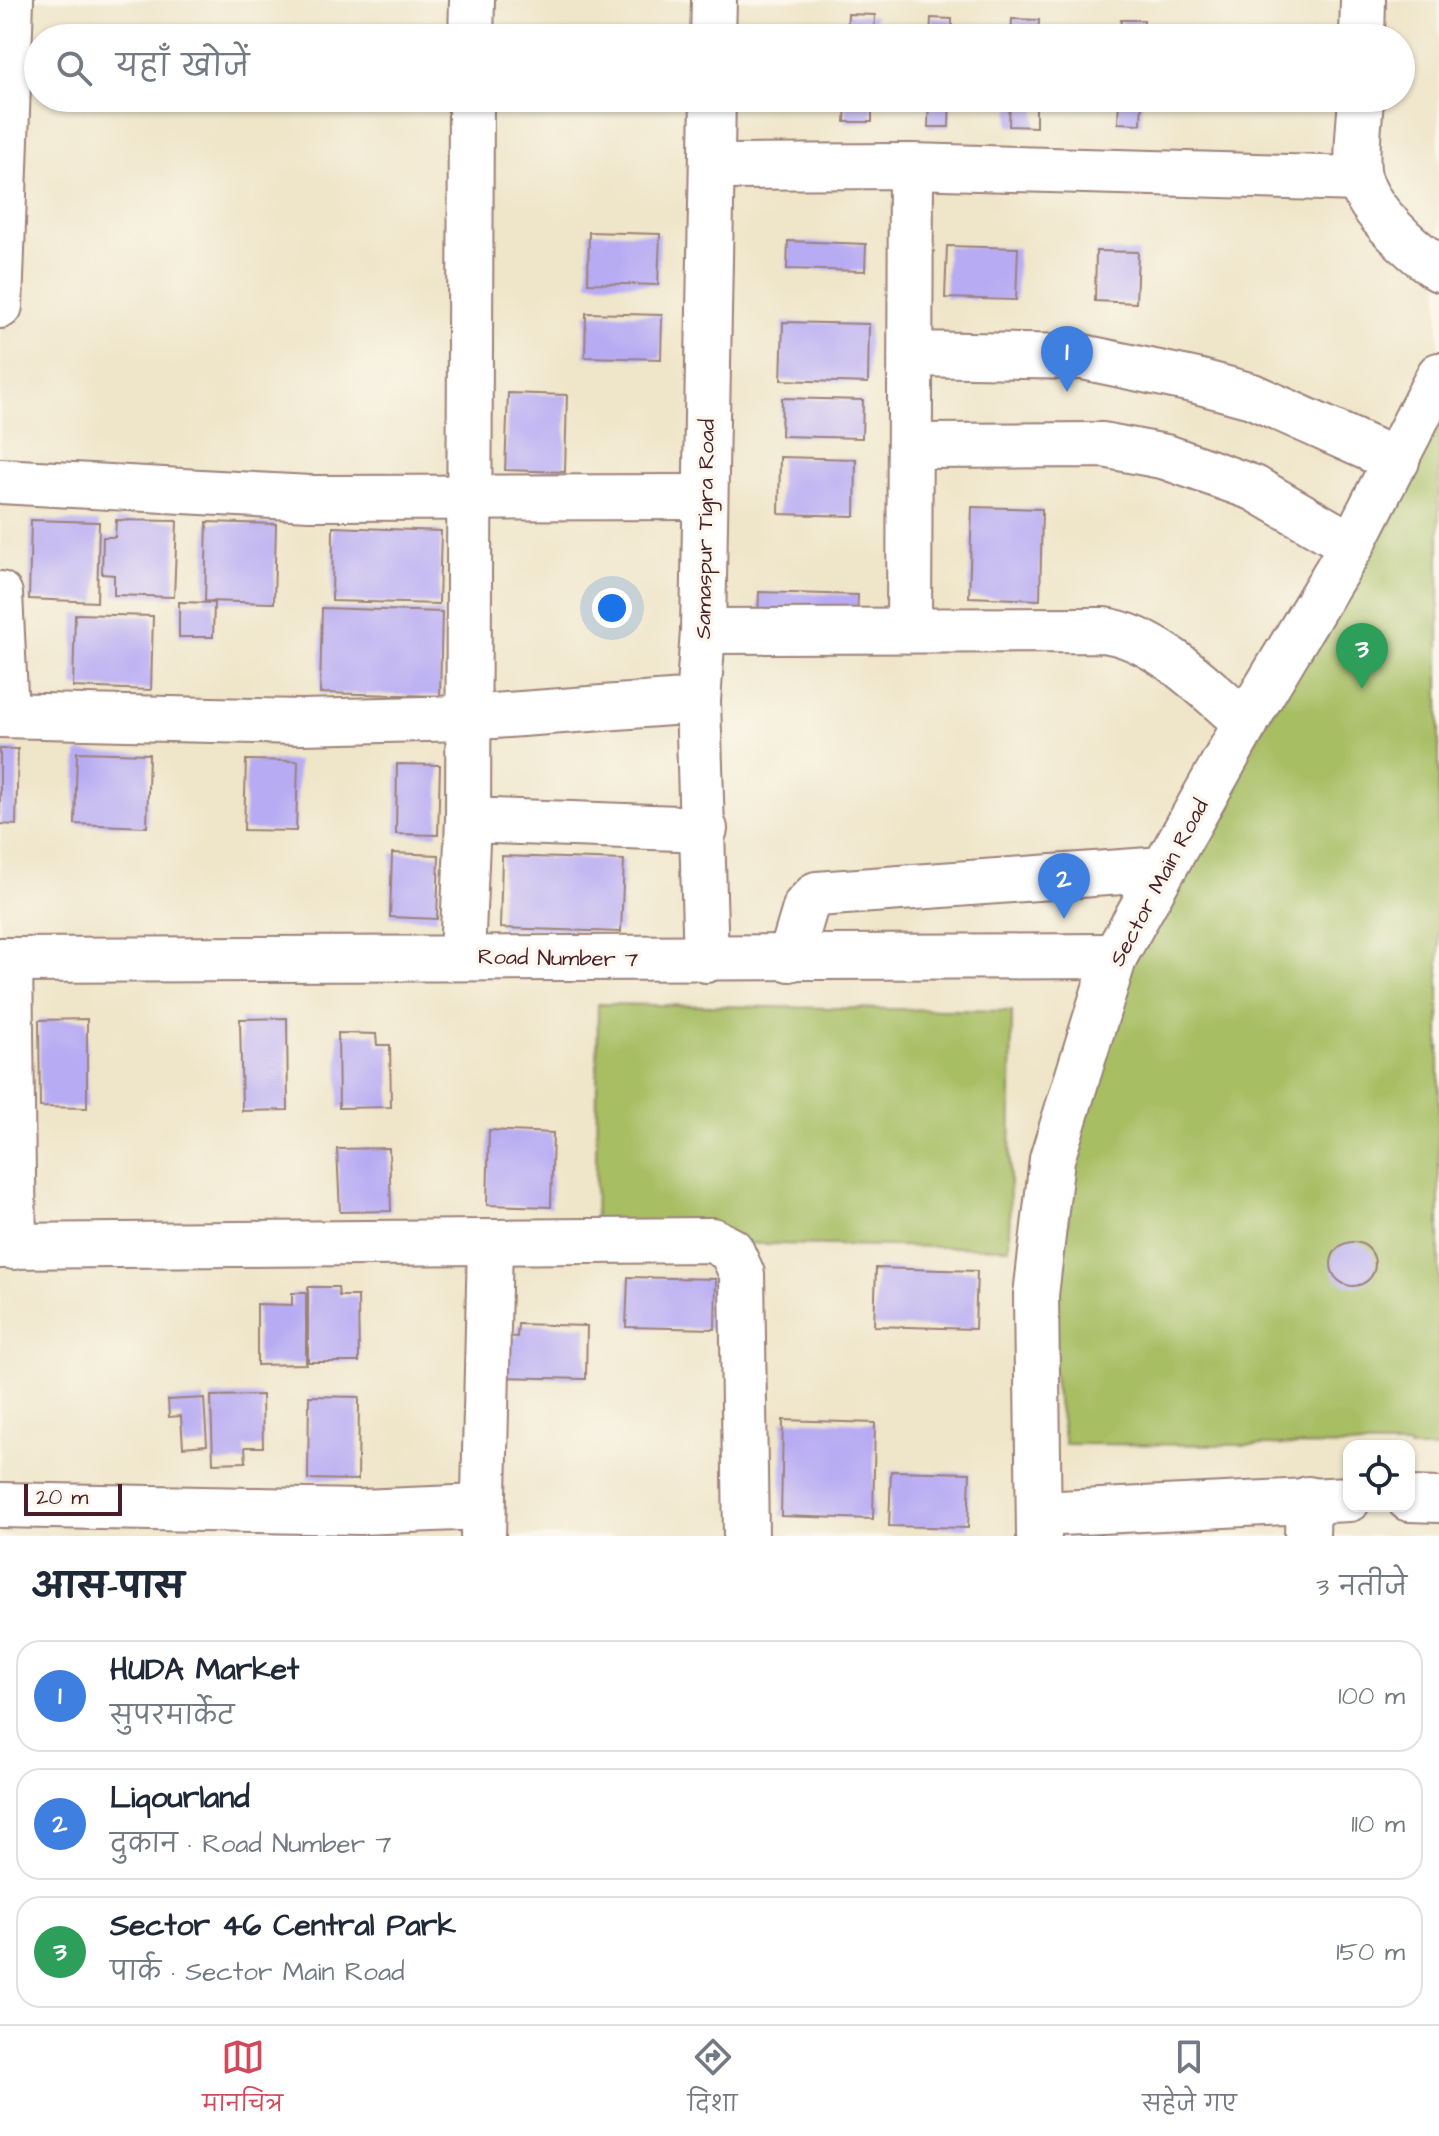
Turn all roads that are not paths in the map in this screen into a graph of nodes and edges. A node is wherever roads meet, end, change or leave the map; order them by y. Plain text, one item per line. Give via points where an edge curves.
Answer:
1 (11, 0) edge
2 (472, 0) edge
3 (714, 0) edge
4 (1363, 0) edge
5 (471, 24) edge
6 (713, 24) edge
7 (1362, 24) edge
8 (471, 112) edge
9 (713, 112) edge
10 (1361, 112) edge
11 (911, 166) junction
12 (712, 167) junction
13 (1359, 179) junction
14 (1439, 269) edge
15 (0, 306) edge
16 (911, 354) junction
17 (1439, 375) edge
18 (911, 446) junction
19 (1397, 461) junction
20 (0, 481) edge
21 (467, 497) junction
22 (705, 497) junction
23 (1352, 545) junction
24 (0, 594) edge
25 (909, 630) junction
26 (703, 631) junction
27 (698, 701) junction
28 (3, 715) edge
29 (466, 718) junction
30 (1246, 723) junction
31 (468, 820) junction
32 (705, 829) junction
33 (1163, 869) junction
34 (462, 955) junction
35 (1115, 956) junction
36 (790, 959) junction
37 (5, 960) edge
38 (706, 960) junction
39 (490, 1244) junction
40 (7, 1246) edge
41 (1415, 1499) edge
42 (1439, 1500) edge
43 (0, 1505) edge
44 (1321, 1511) edge
45 (482, 1522) edge
46 (361, 1524) edge
47 (1039, 1525) edge
48 (746, 1536) edge

1 - 15 street
2 - 5 street
3 - 6 street
4 - 7 street
8 - 21 street
9 - 12 street, Samaspur Tigra Road
10 - 13 street
11 - 12 street
11 - 13 street
11 - 16 street
12 - 22 street, Samaspur Tigra Road
13 - 14 street via 1382,216
16 - 18 street
16 - 19 street via 1083,357 1197,381 1252,396
17 - 19 street, Sector Main Road
18 - 23 street via 1103,445 1166,457 1254,488
18 - 25 street
19 - 23 street, Sector Main Road
20 - 21 street via 310,498
21 - 22 street
21 - 29 street
22 - 26 street, Samaspur Tigra Road
23 - 30 street, Sector Main Road
24 - 28 street
25 - 26 street
25 - 30 street via 1127,633
26 - 27 street, Samaspur Tigra Road
27 - 29 street
27 - 32 street, Samaspur Tigra Road
28 - 29 street via 302,722
29 - 31 street
30 - 33 street, Sector Main Road
31 - 32 street
31 - 34 street
32 - 38 street, Samaspur Tigra Road
33 - 35 street, Sector Main Road
33 - 36 street via 817,894 806,905
34 - 37 street, Road Number 7
34 - 38 street, Road Number 7
35 - 36 street, Road Number 7
35 - 47 street, Sector Main Road via 1052,1159 1036,1295
36 - 38 street, Road Number 7
37 - 40 street
39 - 40 street
39 - 45 street
39 - 48 street via 712,1240 731,1250 742,1274
41 - 42 street
43 - 46 street
44 - 47 street
45 - 46 street

